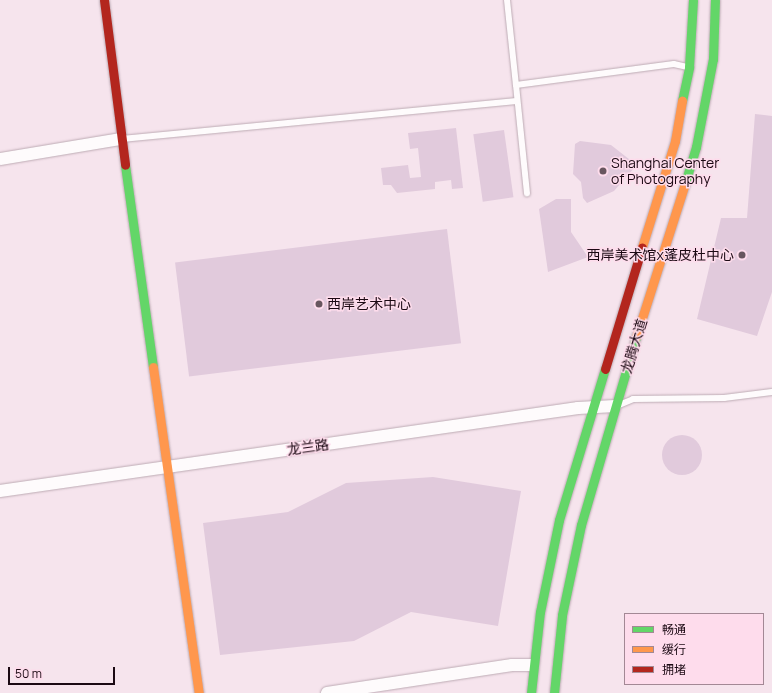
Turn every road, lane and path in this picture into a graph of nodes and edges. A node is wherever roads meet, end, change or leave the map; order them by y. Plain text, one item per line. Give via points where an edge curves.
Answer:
1 (104, 0) edge
2 (507, 0) edge
3 (693, 0) edge
4 (715, 0) edge
5 (689, 67) junction
6 (516, 85) junction
7 (516, 101) junction
8 (120, 139) junction
9 (0, 159) edge
10 (526, 193) dead end
11 (772, 392) edge
12 (593, 406) junction
13 (615, 406) junction
14 (169, 466) junction
15 (0, 491) edge
16 (534, 665) junction
17 (200, 693) edge
18 (327, 693) edge
19 (531, 693) edge
20 (554, 693) edge

1 - 8 main road
2 - 6 lane
3 - 5 main road, 龙腾大道
4 - 13 main road, 龙腾大道 via 713,59 696,146
5 - 6 lane via 674,64
5 - 12 main road, 龙腾大道 via 675,141
6 - 7 lane
7 - 8 lane
7 - 10 lane
8 - 9 street
8 - 14 main road
11 - 13 lane via 724,398 633,399
12 - 13 street, 龙兰路
12 - 14 street, 龙兰路
12 - 16 main road, 龙腾大道 via 559,520 540,612
13 - 20 main road, 龙腾大道 via 571,570 559,639
14 - 15 street, 龙兰路
14 - 17 main road
16 - 18 street via 512,665
16 - 19 main road, 龙腾大道

